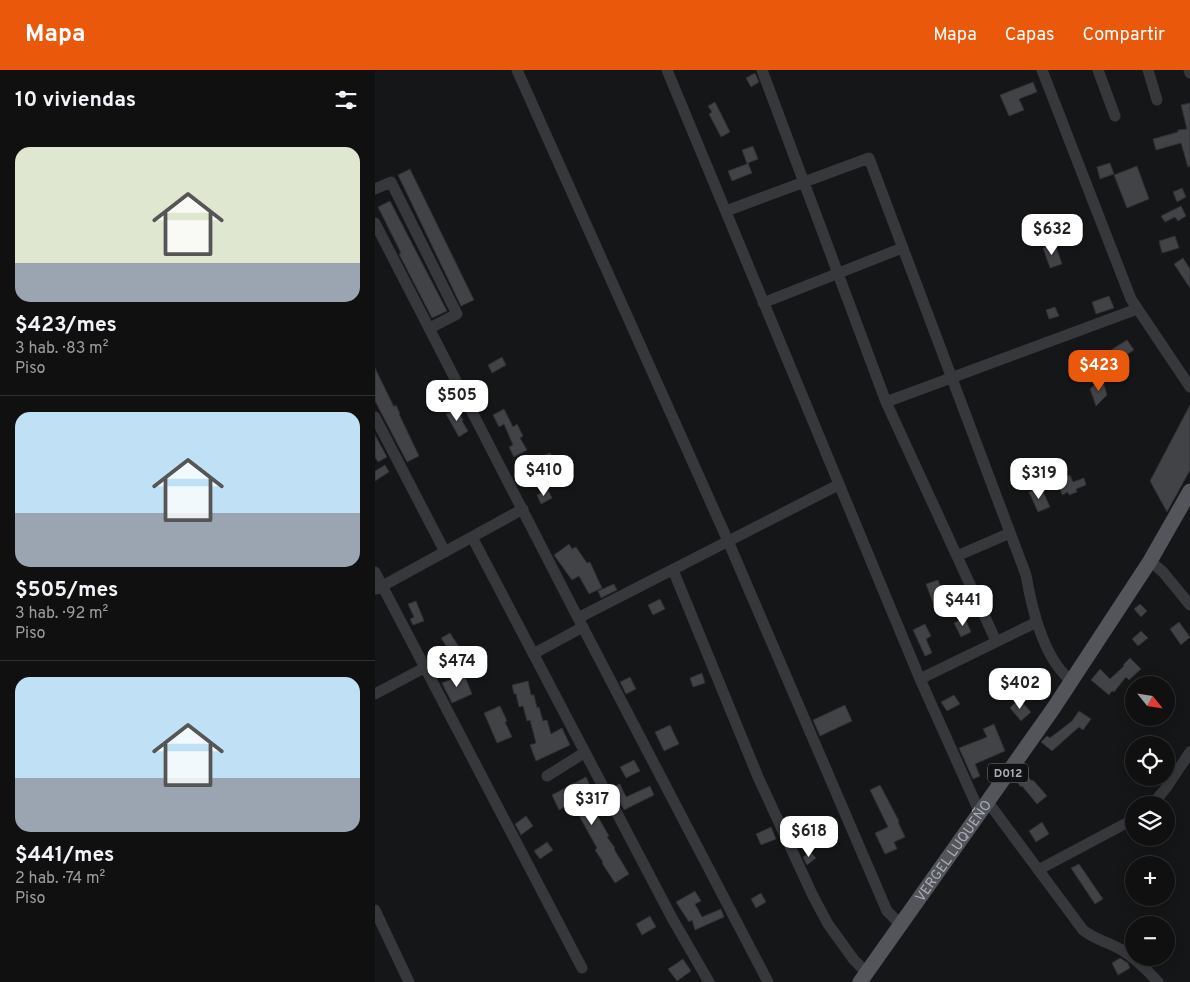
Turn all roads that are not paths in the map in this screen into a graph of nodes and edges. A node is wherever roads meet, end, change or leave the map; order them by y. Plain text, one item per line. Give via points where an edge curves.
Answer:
1 (517, 70) edge
2 (667, 70) edge
3 (762, 70) edge
4 (1042, 70) edge
5 (1098, 70) edge
6 (1148, 70) edge
7 (1189, 70) edge
8 (1190, 74) edge
9 (1157, 100) dead end
10 (1115, 116) dead end
11 (804, 182) junction
12 (375, 189) edge
13 (726, 210) junction
14 (375, 222) edge
15 (902, 248) junction
16 (838, 274) junction
17 (763, 302) junction
18 (1137, 309) junction
19 (431, 328) junction
20 (951, 378) junction
21 (1190, 387) edge
22 (886, 402) junction
23 (375, 417) edge
24 (838, 485) junction
25 (1190, 491) edge
26 (523, 509) junction
27 (1010, 534) junction
28 (472, 536) junction
29 (728, 542) junction
30 (445, 552) junction
31 (957, 556) junction
32 (1150, 561) junction
33 (673, 570) junction
34 (375, 572) edge
35 (378, 588) edge
36 (1190, 605) edge
37 (1037, 622) junction
38 (580, 623) junction
39 (996, 642) junction
40 (533, 654) junction
41 (424, 668) junction
42 (919, 678) junction
43 (1071, 682) junction
44 (375, 694) edge
45 (1190, 752) edge
46 (585, 753) junction
47 (547, 776) dead end
48 (1159, 796) edge
49 (984, 808) junction
50 (1125, 824) edge
51 (1038, 870) junction
52 (375, 910) edge
53 (901, 925) junction
54 (582, 968) dead end
55 (864, 977) edge
56 (409, 982) edge
57 (709, 982) edge
58 (768, 982) edge
59 (1158, 982) edge

1 - 29 street
2 - 13 street
3 - 11 street
4 - 18 street via 1126,289
5 - 10 street
6 - 9 street
7 - 8 street
11 - 13 street
11 - 15 street via 869,158
11 - 16 street
12 - 19 street via 391,182 457,314
13 - 17 street
14 - 19 street
15 - 16 street
15 - 20 street
16 - 17 street
16 - 22 street
17 - 24 street
18 - 20 street
18 - 21 street
19 - 26 street
20 - 22 street
20 - 27 street
22 - 31 street
23 - 30 street
24 - 29 street
24 - 42 street
25 - 32 main road, VERGEL LUQUEÑO / D012
26 - 28 street
26 - 38 street
27 - 31 street
27 - 37 street via 1026,575
28 - 30 street
28 - 40 street
29 - 33 street
29 - 53 street via 887,911
30 - 35 street
31 - 39 street
32 - 36 street
32 - 43 main road, VERGEL LUQUEÑO / D012
33 - 38 street
33 - 55 street via 758,777 813,896
34 - 35 street
35 - 41 street
37 - 39 street
37 - 43 street via 1050,654
38 - 40 street
38 - 58 street
39 - 42 street
40 - 46 street
41 - 44 street
41 - 54 street
42 - 49 street
43 - 49 main road, VERGEL LUQUEÑO / D012
45 - 48 street
46 - 47 street
46 - 57 street via 671,918
49 - 51 street
49 - 53 main road, VERGEL LUQUEÑO / D012
50 - 51 street
51 - 59 street via 1083,930 1128,954
52 - 56 street
53 - 55 main road, VERGEL LUQUEÑO / D012

